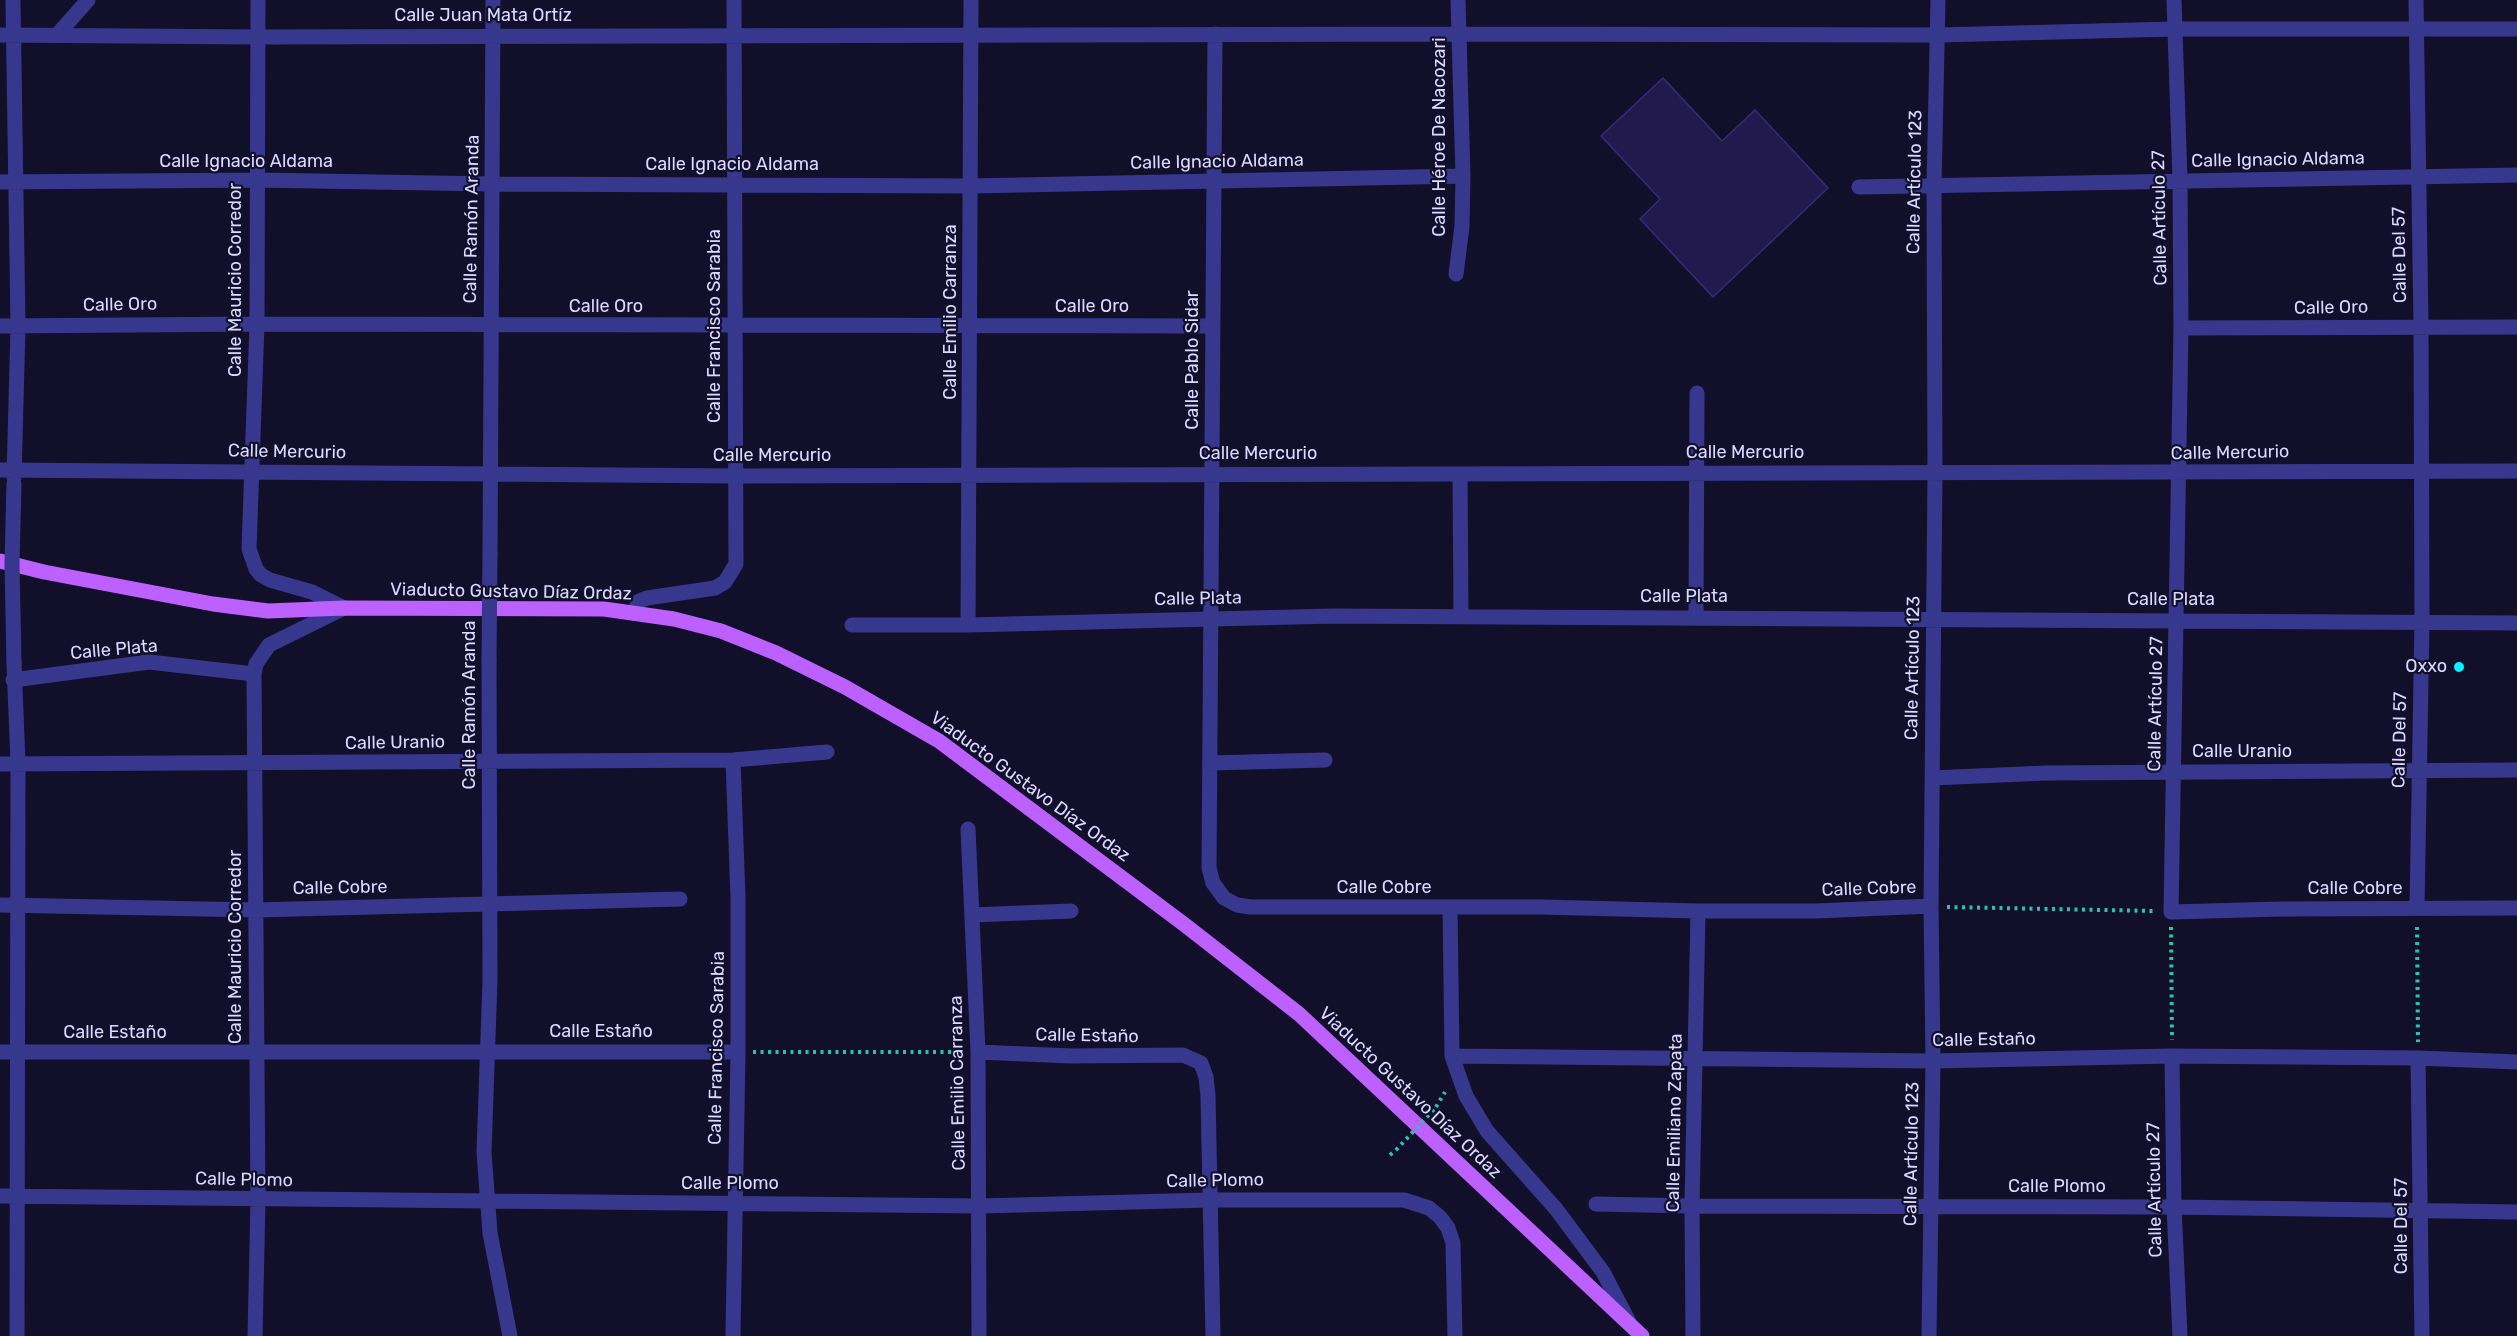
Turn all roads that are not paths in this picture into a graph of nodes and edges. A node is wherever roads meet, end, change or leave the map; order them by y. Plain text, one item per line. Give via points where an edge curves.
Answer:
1 (13, 0) edge
2 (88, 0) edge
3 (258, 0) edge
4 (493, 0) edge
5 (734, 0) edge
6 (971, 0) edge
7 (1458, 0) edge
8 (1938, 0) edge
9 (2174, 0) edge
10 (2415, 0) edge
11 (2174, 29) junction
12 (2416, 29) junction
13 (2517, 29) edge
14 (1215, 34) junction
15 (1459, 34) junction
16 (6, 35) edge
17 (57, 35) junction
18 (493, 35) junction
19 (734, 35) junction
20 (971, 35) junction
21 (1938, 35) junction
22 (258, 37) junction
23 (2517, 175) edge
24 (1463, 176) junction
25 (2417, 178) junction
26 (256, 180) junction
27 (2180, 180) junction
28 (7, 182) edge
29 (1214, 182) junction
30 (492, 184) junction
31 (734, 185) junction
32 (970, 186) junction
33 (1934, 186) junction
34 (1859, 187) dead end
35 (1456, 274) dead end
36 (257, 324) junction
37 (0, 326) edge
38 (18, 326) junction
39 (490, 326) junction
40 (1213, 326) junction
41 (2421, 326) junction
42 (734, 327) junction
43 (970, 327) junction
44 (2517, 327) edge
45 (2181, 328) junction
46 (1697, 393) dead end
47 (2420, 470) junction
48 (253, 471) junction
49 (2517, 471) edge
50 (1698, 473) junction
51 (1935, 473) junction
52 (2178, 473) junction
53 (969, 474) junction
54 (1212, 474) junction
55 (1460, 474) junction
56 (9, 475) edge
57 (491, 475) junction
58 (735, 476) junction
59 (0, 561) edge
60 (345, 608) junction
61 (634, 613) junction
62 (1461, 616) junction
63 (1696, 616) junction
64 (1211, 618) junction
65 (1933, 618) junction
66 (2177, 619) junction
67 (2422, 622) junction
68 (2517, 623) edge
69 (852, 625) dead end
70 (968, 625) junction
71 (254, 674) junction
72 (14, 680) junction
73 (827, 752) dead end
74 (734, 760) junction
75 (1325, 760) dead end
76 (490, 762) junction
77 (18, 763) junction
78 (1210, 763) junction
79 (0, 764) edge
80 (255, 764) junction
81 (2517, 770) edge
82 (2419, 771) junction
83 (2174, 772) junction
84 (1932, 778) junction
85 (968, 830) dead end
86 (1224, 898) joint
87 (680, 899) dead end
88 (0, 904) edge
89 (16, 904) junction
90 (490, 904) junction
91 (1931, 906) junction
92 (1450, 908) junction
93 (2417, 908) junction
94 (2517, 908) edge
95 (256, 910) junction
96 (1071, 911) dead end
97 (1698, 911) junction
98 (2171, 912) joint
99 (972, 915) junction
100 (0, 1052) edge
101 (17, 1052) junction
102 (489, 1052) junction
103 (738, 1052) junction
104 (978, 1052) junction
105 (256, 1053) junction
106 (1452, 1056) junction
107 (1697, 1056) junction
108 (2172, 1056) junction
109 (2418, 1058) junction
110 (1933, 1060) junction
111 (2517, 1062) edge
112 (0, 1196) edge
113 (17, 1196) junction
114 (258, 1200) junction
115 (1209, 1200) junction
116 (486, 1202) junction
117 (734, 1204) junction
118 (1596, 1204) dead end
119 (1930, 1205) junction
120 (980, 1206) junction
121 (1692, 1206) junction
122 (2174, 1207) junction
123 (2422, 1210) junction
124 (2517, 1212) edge
125 (1636, 1332) edge
126 (17, 1336) edge
127 (255, 1336) edge
128 (510, 1336) edge
129 (733, 1336) edge
130 (979, 1336) edge
131 (1213, 1336) edge
132 (1455, 1336) edge
133 (1693, 1336) edge
134 (1929, 1336) edge
135 (2180, 1336) edge
136 (2422, 1336) edge

1 - 16 street
2 - 17 street
3 - 22 street, Calle Mauricio Corredor
4 - 18 street, Calle Ramón Aranda
5 - 19 street, Calle Francisco Sarabia
6 - 20 street, Calle Emilio Carranza
7 - 15 street, Calle Héroe De Nacozari
8 - 21 street, Calle Artículo 123
9 - 11 street, Calle Artículo 27
10 - 12 street, Calle Del 57
11 - 12 street, Calle Juan Mata Ortíz
11 - 21 street, Calle Juan Mata Ortíz
11 - 27 street, Calle Artículo 27
12 - 13 street, Calle Juan Mata Ortíz
12 - 25 street, Calle Del 57
14 - 15 street, Calle Juan Mata Ortíz
14 - 20 street, Calle Juan Mata Ortíz
14 - 29 street, Calle Pablo Sidar
15 - 21 street, Calle Juan Mata Ortíz
15 - 24 street, Calle Héroe De Nacozari
16 - 17 street, Calle Juan Mata Ortíz
16 - 28 street
17 - 22 street, Calle Juan Mata Ortíz
18 - 19 street, Calle Juan Mata Ortíz
18 - 22 street, Calle Juan Mata Ortíz
18 - 30 street, Calle Ramón Aranda
19 - 20 street, Calle Juan Mata Ortíz
19 - 31 street, Calle Francisco Sarabia
20 - 32 street, Calle Emilio Carranza
21 - 33 street, Calle Artículo 123
22 - 26 street, Calle Mauricio Corredor
23 - 25 street, Calle Ignacio Aldama
24 - 29 street, Calle Ignacio Aldama
24 - 35 street, Calle Héroe De Nacozari
25 - 27 street, Calle Ignacio Aldama
25 - 41 street, Calle Del 57
26 - 28 street, Calle Ignacio Aldama
26 - 30 street, Calle Ignacio Aldama
26 - 36 street, Calle Mauricio Corredor
27 - 33 street, Calle Ignacio Aldama
27 - 45 street, Calle Artículo 27
28 - 38 street
29 - 32 street, Calle Ignacio Aldama
29 - 40 street, Calle Pablo Sidar
30 - 31 street, Calle Ignacio Aldama
30 - 39 street, Calle Ramón Aranda
31 - 32 street, Calle Ignacio Aldama
31 - 42 street, Calle Francisco Sarabia
32 - 43 street, Calle Emilio Carranza
33 - 34 street, Calle Ignacio Aldama
33 - 51 street, Calle Artículo 123
36 - 38 street, Calle Oro
36 - 39 street, Calle Oro
36 - 48 street, Calle Mauricio Corredor
37 - 38 street, Calle Oro
38 - 56 street
39 - 42 street, Calle Oro
39 - 57 street, Calle Ramón Aranda
40 - 43 street, Calle Oro
40 - 54 street, Calle Pablo Sidar
41 - 44 street, Calle Oro
41 - 45 street, Calle Oro
41 - 47 street, Calle Del 57
42 - 43 street, Calle Oro
42 - 58 street, Calle Francisco Sarabia
43 - 53 street, Calle Emilio Carranza
45 - 52 street, Calle Artículo 27
46 - 50 street
47 - 49 street, Calle Mercurio
47 - 52 street, Calle Mercurio
47 - 67 street, Calle Del 57
48 - 56 street, Calle Mercurio
48 - 57 street, Calle Mercurio
48 - 60 street, Calle Mauricio Corredor via 249,549 261,575
50 - 51 street, Calle Mercurio
50 - 55 street, Calle Mercurio
50 - 63 street
51 - 52 street, Calle Mercurio
51 - 65 street, Calle Artículo 123
52 - 66 street, Calle Artículo 27
53 - 54 street, Calle Mercurio
53 - 58 street, Calle Mercurio
53 - 70 street, Calle Emilio Carranza
54 - 55 street, Calle Mercurio
54 - 64 street, Calle Pablo Sidar
55 - 62 street
56 - 72 street, bridge
57 - 58 street, Calle Mercurio
57 - 76 street, Calle Ramón Aranda, bridge
58 - 61 street, Calle Francisco Sarabia via 736,564 725,582 715,588 647,598 639,601
59 - 60 main road, Viaducto Gustavo Díaz Ordaz via 213,604 268,611
60 - 61 main road, Viaducto Gustavo Díaz Ordaz via 604,609
60 - 71 street, Calle Mauricio Corredor via 269,645
61 - 125 main road, Viaducto Gustavo Díaz Ordaz via 721,631 776,653 939,741 1299,1014
62 - 63 street, Calle Plata
62 - 64 street, Calle Plata
63 - 65 street, Calle Plata
64 - 70 street, Calle Plata
64 - 78 street, Calle Pablo Sidar
65 - 66 street, Calle Plata
65 - 84 street, Calle Artículo 123
66 - 67 street, Calle Plata
66 - 83 street, Calle Artículo 27
67 - 68 street, Calle Plata
67 - 82 street, Calle Del 57
69 - 70 street, Calle Plata
71 - 72 street, Calle Plata via 149,662
71 - 80 street, Calle Mauricio Corredor
72 - 77 street
73 - 74 street, Calle Uranio
74 - 76 street, Calle Uranio
74 - 103 street, Calle Francisco Sarabia
75 - 78 street
76 - 80 street, Calle Uranio
76 - 90 street, Calle Ramón Aranda
77 - 79 street, Calle Uranio
77 - 80 street, Calle Uranio
77 - 89 street
78 - 86 street, Calle Pablo Sidar via 1209,868 1213,883
80 - 95 street, Calle Mauricio Corredor
81 - 82 street, Calle Uranio
82 - 83 street, Calle Uranio
82 - 93 street, Calle Del 57
83 - 84 street, Calle Uranio
83 - 98 street, Calle Artículo 27
84 - 91 street, Calle Artículo 123
85 - 99 street, Calle Emilio Carranza
86 - 92 street, Calle Cobre via 1251,907
87 - 90 street, Calle Cobre
88 - 89 street, Calle Cobre
89 - 95 street, Calle Cobre
89 - 101 street
90 - 95 street, Calle Cobre
90 - 102 street, Calle Ramón Aranda
91 - 97 street, Calle Cobre
91 - 110 street, Calle Artículo 123
92 - 97 street, Calle Cobre
92 - 106 street
93 - 94 street, Calle Cobre
93 - 98 street, Calle Cobre
95 - 105 street, Calle Mauricio Corredor
96 - 99 street
97 - 107 street, Calle Emiliano Zapata
99 - 104 street, Calle Emilio Carranza
100 - 101 street, Calle Estaño
101 - 105 street, Calle Estaño
101 - 113 street
102 - 103 street, Calle Estaño
102 - 105 street, Calle Estaño
102 - 116 street, Calle Ramón Aranda
103 - 117 street, Calle Francisco Sarabia
104 - 115 street, Calle Estaño via 1183,1055 1201,1063 1208,1096
104 - 120 street, Calle Emilio Carranza
105 - 114 street, Calle Mauricio Corredor
106 - 107 street, Calle Estaño
106 - 125 street via 1466,1096 1487,1131 1556,1209 1603,1272
107 - 110 street, Calle Estaño
107 - 121 street, Calle Emiliano Zapata
108 - 109 street, Calle Estaño
108 - 110 street, Calle Estaño
108 - 122 street, Calle Artículo 27
109 - 111 street, Calle Estaño
109 - 123 street, Calle Del 57
110 - 119 street, Calle Artículo 123
112 - 113 street, Calle Plomo
113 - 114 street, Calle Plomo
113 - 126 street
114 - 116 street, Calle Plomo
114 - 127 street, Calle Mauricio Corredor
115 - 120 street, Calle Plomo
115 - 131 street
115 - 132 street, Calle Plomo via 1404,1200 1430,1208 1448,1228 1453,1243
116 - 117 street, Calle Plomo
116 - 128 street, Calle Ramón Aranda
117 - 120 street, Calle Plomo
117 - 129 street, Calle Francisco Sarabia
118 - 121 street, Calle Plomo
119 - 121 street, Calle Plomo
119 - 122 street, Calle Plomo
119 - 134 street, Calle Artículo 123
120 - 130 street, Calle Emilio Carranza
121 - 133 street, Calle Emiliano Zapata
122 - 123 street, Calle Plomo
122 - 135 street, Calle Artículo 27
123 - 124 street, Calle Plomo
123 - 136 street, Calle Del 57

